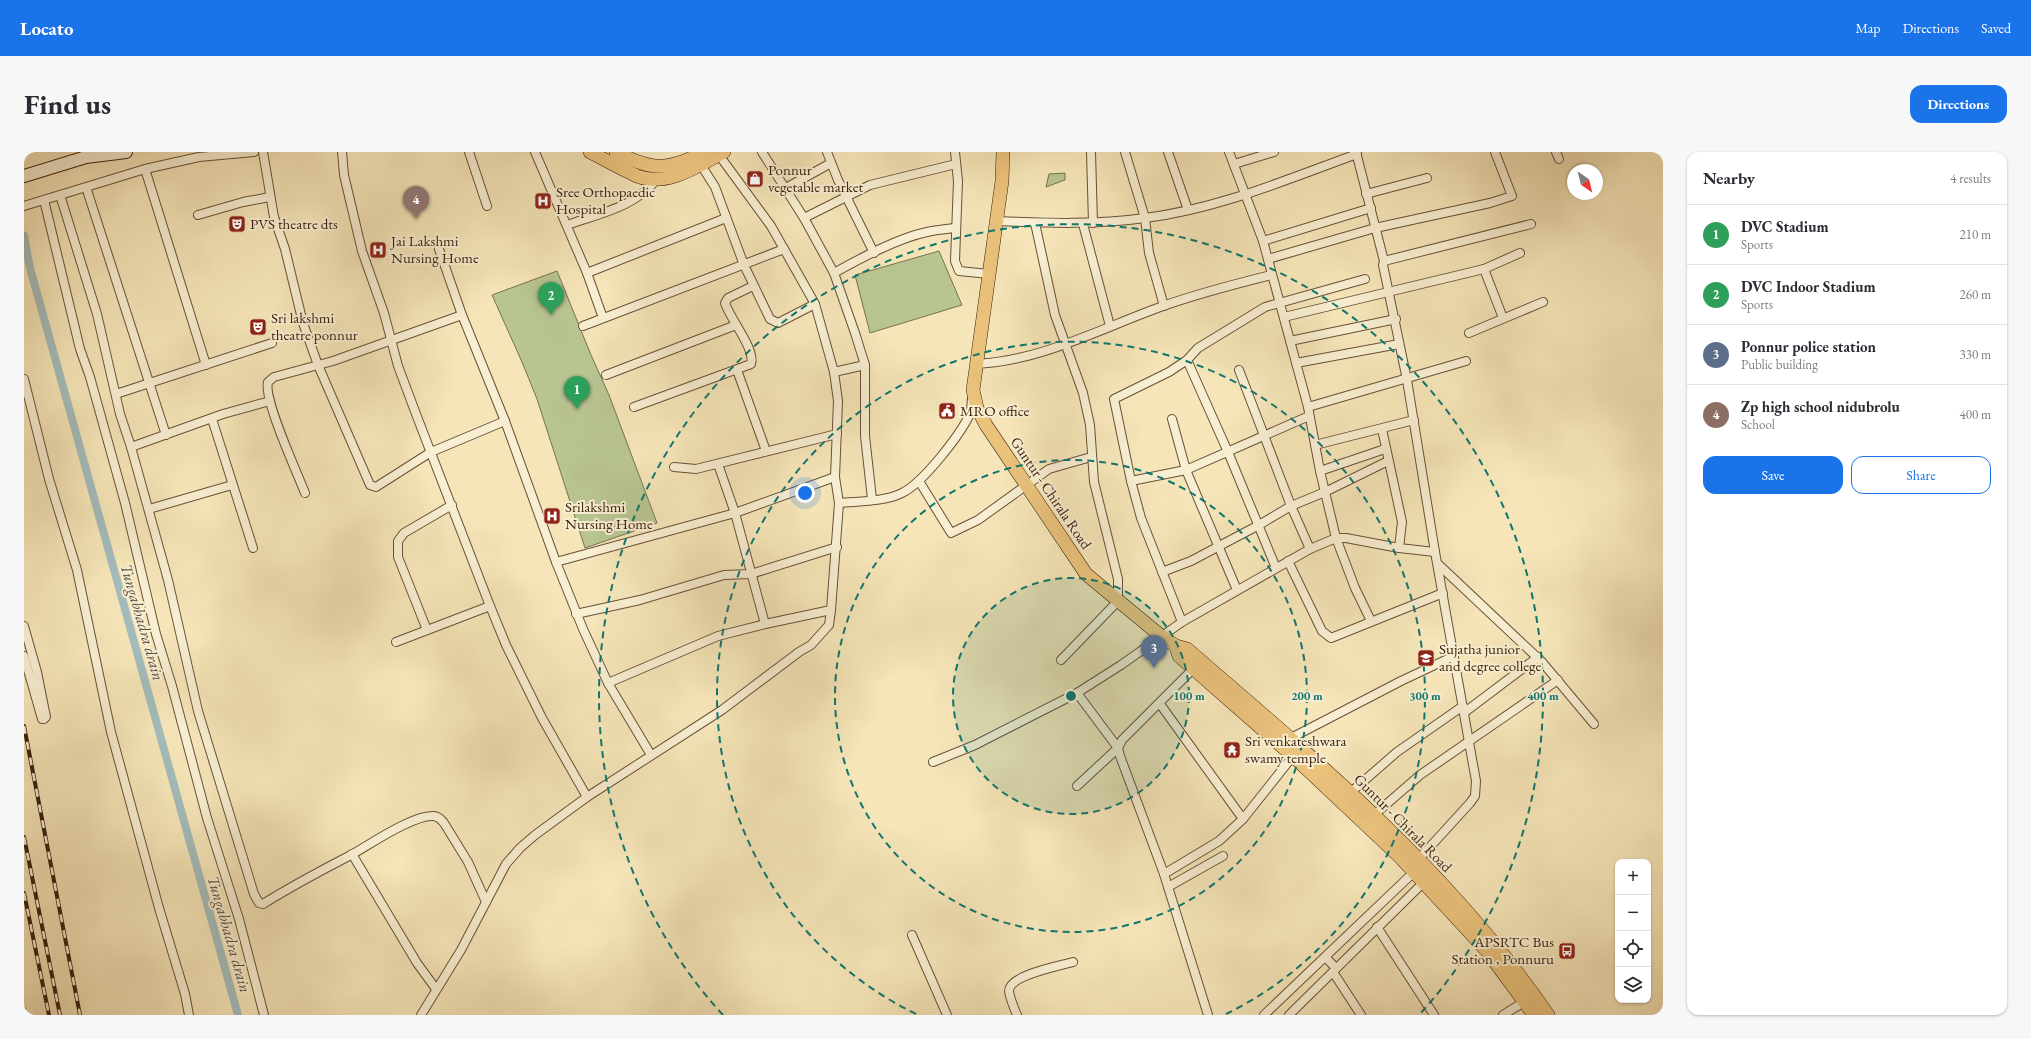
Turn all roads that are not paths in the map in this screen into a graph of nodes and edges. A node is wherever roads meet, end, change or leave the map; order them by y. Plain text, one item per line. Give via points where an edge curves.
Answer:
1 (126, 152) edge
2 (254, 152) edge
3 (263, 152) edge
4 (342, 152) edge
5 (470, 152) edge
6 (535, 152) edge
7 (590, 152) edge
8 (616, 152) edge
9 (704, 152) edge
10 (762, 152) edge
11 (827, 152) edge
12 (955, 152) edge
13 (1003, 152) edge
14 (1091, 152) edge
15 (1125, 152) edge
16 (1168, 152) edge
17 (1229, 152) edge
18 (1274, 152) edge
19 (1495, 152) edge
20 (722, 153) edge
21 (1356, 153) edge
22 (831, 163) junction
23 (956, 164) junction
24 (1234, 164) junction
25 (701, 165) junction
26 (145, 169) junction
27 (24, 176) edge
28 (1427, 178) dead end
29 (656, 180) junction
30 (86, 187) junction
31 (784, 189) junction
32 (1245, 194) junction
33 (1366, 194) junction
34 (60, 195) junction
35 (848, 196) junction
36 (270, 197) junction
37 (42, 201) junction
38 (24, 206) edge
39 (487, 206) dead end
40 (1371, 208) junction
41 (1188, 210) junction
42 (198, 215) dead end
43 (726, 218) junction
44 (804, 218) junction
45 (1145, 218) junction
46 (997, 221) junction
47 (1035, 223) junction
48 (1093, 223) junction
49 (1083, 224) junction
50 (1531, 224) dead end
51 (567, 225) junction
52 (955, 228) junction
53 (1375, 228) junction
54 (1263, 241) junction
55 (439, 249) dead end
56 (784, 249) junction
57 (874, 253) junction
58 (1520, 253) dead end
59 (1268, 259) junction
60 (1384, 261) junction
61 (744, 265) junction
62 (1484, 269) junction
63 (587, 273) junction
64 (834, 273) junction
65 (989, 274) junction
66 (1271, 275) junction
67 (1365, 279) dead end
68 (753, 286) junction
69 (1389, 292) junction
70 (1279, 302) junction
71 (1543, 302) dead end
72 (815, 304) junction
73 (1164, 306) junction
74 (462, 315) junction
75 (1284, 317) junction
76 (603, 318) junction
77 (1503, 318) junction
78 (1396, 319) junction
79 (736, 325) junction
80 (583, 326) dead end
81 (1110, 326) junction
82 (1470, 333) dead end
83 (391, 340) junction
84 (1290, 341) junction
85 (272, 343) dead end
86 (1064, 344) junction
87 (1399, 344) junction
88 (1187, 360) junction
89 (1466, 361) dead end
90 (1296, 363) junction
91 (318, 364) junction
92 (975, 364) junction
93 (206, 365) junction
94 (865, 365) junction
95 (737, 370) junction
96 (1239, 370) dead end
97 (834, 372) junction
98 (606, 375) dead end
99 (24, 379) edge
100 (1407, 380) junction
101 (148, 382) junction
102 (973, 390) junction
103 (116, 394) junction
104 (270, 401) junction
105 (634, 407) dead end
106 (1308, 407) junction
107 (1309, 416) junction
108 (212, 419) junction
109 (1172, 419) dead end
110 (1414, 420) junction
111 (505, 421) junction
112 (1382, 428) junction
113 (836, 434) junction
114 (166, 435) junction
115 (1265, 435) junction
116 (1316, 445) junction
117 (131, 447) junction
118 (1385, 449) junction
119 (766, 451) junction
120 (431, 452) junction
121 (1228, 452) junction
122 (1091, 457) junction
123 (1388, 461) junction
124 (718, 464) junction
125 (674, 467) dead end
126 (1186, 470) junction
127 (1320, 471) junction
128 (835, 477) junction
129 (919, 480) junction
130 (1130, 481) junction
131 (232, 484) junction
132 (1026, 485) junction
133 (1325, 492) junction
134 (305, 493) dead end
135 (872, 499) junction
136 (839, 503) junction
137 (452, 505) junction
138 (1291, 506) junction
139 (149, 509) junction
140 (735, 513) junction
141 (1259, 525) junction
142 (1336, 538) junction
143 (836, 547) junction
144 (1217, 547) junction
145 (253, 548) dead end
146 (1399, 548) junction
147 (1310, 549) junction
148 (1435, 552) junction
149 (556, 562) junction
150 (1288, 562) junction
151 (1438, 564) junction
152 (1276, 568) junction
153 (1162, 572) junction
154 (751, 574) junction
155 (1237, 590) junction
156 (1443, 593) junction
157 (1118, 601) junction
158 (490, 606) junction
159 (831, 610) junction
160 (576, 614) junction
161 (1371, 621) junction
162 (1182, 622) junction
163 (765, 624) junction
164 (24, 626) edge
165 (427, 630) junction
166 (1161, 636) junction
167 (396, 642) dead end
168 (1176, 646) junction
169 (24, 656) edge
170 (1454, 656) junction
171 (1538, 657) junction
172 (1062, 660) dead end
173 (1193, 669) junction
174 (1558, 680) junction
175 (608, 684) junction
176 (1077, 693) junction
177 (1160, 704) junction
178 (1464, 709) junction
179 (1594, 724) dead end
180 (1291, 738) junction
181 (1469, 740) junction
182 (1118, 748) junction
183 (651, 755) junction
184 (1293, 756) junction
185 (933, 762) dead end
186 (1077, 786) dead end
187 (1350, 793) junction
188 (587, 797) junction
189 (1374, 815) junction
190 (1243, 819) junction
191 (352, 854) junction
192 (1223, 856) dead end
193 (1416, 866) junction
194 (1164, 874) junction
195 (1424, 882) junction
196 (1168, 886) junction
197 (486, 902) junction
198 (1377, 927) junction
199 (912, 935) dead end
200 (1325, 957) junction
201 (1072, 962) dead end
202 (1334, 970) junction
203 (436, 990) junction
204 (1524, 1002) junction
205 (189, 1015) edge
206 (264, 1015) edge
207 (421, 1015) edge
208 (947, 1015) edge
209 (1017, 1015) edge
210 (1208, 1015) edge
211 (1264, 1015) edge
212 (1289, 1015) edge
213 (1361, 1015) edge
214 (1434, 1015) edge
215 (1503, 1015) edge
216 (1534, 1015) edge
217 (1548, 1015) edge

1 - 27 main road via 86,157
2 - 26 street via 199,157
3 - 36 street
4 - 83 street via 344,175 361,244
5 - 39 street
6 - 51 street
7 - 29 main road via 638,176
8 - 9 main road via 650,166 663,167 678,164
10 - 31 street
11 - 22 street
12 - 23 street
13 - 46 main road, Guntur - Chirala Road
14 - 48 street
15 - 45 street
16 - 41 street
17 - 24 street
18 - 24 street
19 - 53 street via 1512,196
20 - 25 main road
20 - 56 street
21 - 32 street
21 - 33 street
22 - 31 street
22 - 35 street
23 - 35 street via 870,185
23 - 52 street via 958,204
24 - 32 street
25 - 29 main road via 670,178
25 - 43 street via 715,187
26 - 30 street
26 - 93 street
28 - 33 street
29 - 51 street via 647,191 633,200
30 - 34 street
30 - 101 street
31 - 44 street
32 - 41 street
32 - 54 street
33 - 40 street
34 - 37 street
34 - 103 street via 97,314
35 - 44 street
35 - 57 street
36 - 42 street
36 - 91 street via 303,324
37 - 38 street
37 - 206 street via 80,349 121,489 154,628 207,818 239,919
40 - 53 street
40 - 54 street
41 - 45 street
43 - 61 street
43 - 63 street
44 - 64 street
45 - 48 street
45 - 73 street via 1149,252
46 - 47 street
46 - 65 main road, Guntur - Chirala Road
47 - 49 street
47 - 86 street
48 - 49 street
49 - 81 street
50 - 60 street
51 - 63 street
52 - 57 street via 910,237
52 - 65 street via 955,261 959,272
53 - 59 street
53 - 60 street
54 - 59 street
55 - 74 street
56 - 61 street
56 - 72 street
57 - 64 street
58 - 62 street
59 - 66 street
60 - 69 street
61 - 68 street
61 - 76 street
62 - 69 street
62 - 77 street
63 - 76 street
64 - 94 street
65 - 92 main road, Guntur - Chirala Road
66 - 70 street
66 - 73 street
67 - 70 street
68 - 72 street via 770,319 776,323
68 - 79 street via 726,300 726,306
69 - 75 street
69 - 78 street
70 - 75 street
70 - 88 street via 1237,323 1198,348
71 - 77 street
72 - 97 street
73 - 81 street
74 - 83 street
74 - 111 street
75 - 84 street
76 - 80 street
77 - 82 street
78 - 84 street
78 - 87 street
79 - 95 street via 752,360 751,364
79 - 98 street
81 - 86 street
83 - 91 street
83 - 120 street via 398,366
84 - 90 street
85 - 93 street
86 - 92 street via 996,364
86 - 122 street via 1083,393 1090,425
87 - 90 street
87 - 100 street
88 - 121 street
88 - 130 street via 1169,372 1114,399
89 - 100 street
90 - 106 street
91 - 104 street via 271,379 267,386
91 - 120 street via 370,485 376,488
92 - 102 main road, Guntur - Chirala Road
93 - 101 street
94 - 97 street
94 - 135 street via 865,436
95 - 105 street
95 - 119 street
96 - 115 street
97 - 113 street via 838,401
99 - 205 street via 49,479 77,570 117,755
100 - 106 street
100 - 110 street
101 - 103 street
101 - 114 street
102 - 129 street via 970,413 930,472
102 - 132 main road, Guntur - Chirala Road via 977,408 986,425
103 - 117 street
104 - 108 street
104 - 134 street
106 - 107 street
107 - 115 street
107 - 116 street
108 - 114 street
108 - 131 street
109 - 126 street
110 - 112 street
110 - 148 street
111 - 120 street
111 - 149 street
112 - 116 street
112 - 118 street
113 - 119 street
113 - 128 street
114 - 117 street
115 - 121 street
115 - 138 street
116 - 127 street
117 - 139 street
118 - 123 street
118 - 127 street
119 - 124 street
120 - 137 street
121 - 126 street
121 - 141 street
122 - 132 street via 1049,469
122 - 157 street via 1094,482 1118,579
123 - 133 street
123 - 146 street via 1402,522
124 - 125 street via 696,469
124 - 140 street
126 - 130 street
126 - 144 street
127 - 133 street
128 - 136 street
128 - 140 street
129 - 132 street via 951,533 978,520
129 - 135 street via 902,493
130 - 153 street
131 - 139 street
131 - 145 street
132 - 157 main road, Guntur - Chirala Road via 1086,574
133 - 138 street
133 - 142 street
135 - 136 street
136 - 143 street
137 - 158 street
137 - 165 street via 404,533 398,541 398,557
138 - 141 street
138 - 147 street
139 - 191 street via 198,711 257,900 262,904 308,876
140 - 149 street
140 - 154 street
141 - 144 street
141 - 152 street
142 - 146 street
142 - 147 street
142 - 161 street
143 - 154 street
143 - 159 street
144 - 153 street
144 - 155 street
146 - 148 street
147 - 150 street
148 - 151 street
149 - 160 street
150 - 152 street
150 - 161 street via 1326,636 1335,638
151 - 156 street
151 - 171 street
152 - 155 street
153 - 162 street
154 - 160 street via 724,575 640,600
154 - 163 street
155 - 162 street
156 - 161 street
156 - 170 street
157 - 166 main road, Guntur - Chirala Road
157 - 172 street
158 - 165 street
158 - 188 street via 542,718
159 - 163 street
159 - 183 street via 829,625 811,645 699,726
160 - 175 street
162 - 166 street
163 - 175 street via 718,636
164 - 169 street via 42,694 46,717 44,719
165 - 167 street
166 - 168 main road, Guntur - Chirala Road
166 - 176 street
168 - 173 main road, Guntur - Chirala Road via 1180,656
168 - 180 main road, Guntur - Chirala Road via 1187,649
170 - 178 street
170 - 180 street
171 - 174 street
171 - 178 street
173 - 177 street
173 - 184 main road, Guntur - Chirala Road
174 - 179 street
174 - 181 street
175 - 183 street
176 - 182 street
176 - 185 street via 975,745
177 - 182 street via 1122,740
177 - 190 street
178 - 181 street
178 - 187 street via 1398,752
180 - 187 main road, Guntur - Chirala Road
181 - 189 street via 1420,775
181 - 193 street via 1476,781 1475,796
182 - 186 street
182 - 194 street
183 - 188 street
184 - 190 street
184 - 193 main road, Guntur - Chirala Road
187 - 189 main road, Guntur - Chirala Road
188 - 197 street via 520,848 506,864
189 - 193 main road, Guntur - Chirala Road
190 - 194 street via 1219,841
191 - 197 street via 394,830 422,818 440,818 468,862
191 - 203 street via 413,957
192 - 196 street
193 - 195 main road, Guntur - Chirala Road
193 - 200 street
193 - 217 main road, Guntur - Chirala Road via 1500,949
194 - 196 street
195 - 198 street
195 - 204 main road, Guntur - Chirala Road via 1487,951
196 - 210 street
197 - 203 street
198 - 202 street
198 - 214 street
199 - 208 street
200 - 202 street
200 - 211 street
201 - 209 street via 1016,979 1009,990
202 - 212 street
202 - 213 street
203 - 207 street
204 - 215 street
204 - 216 main road, Guntur - Chirala Road

